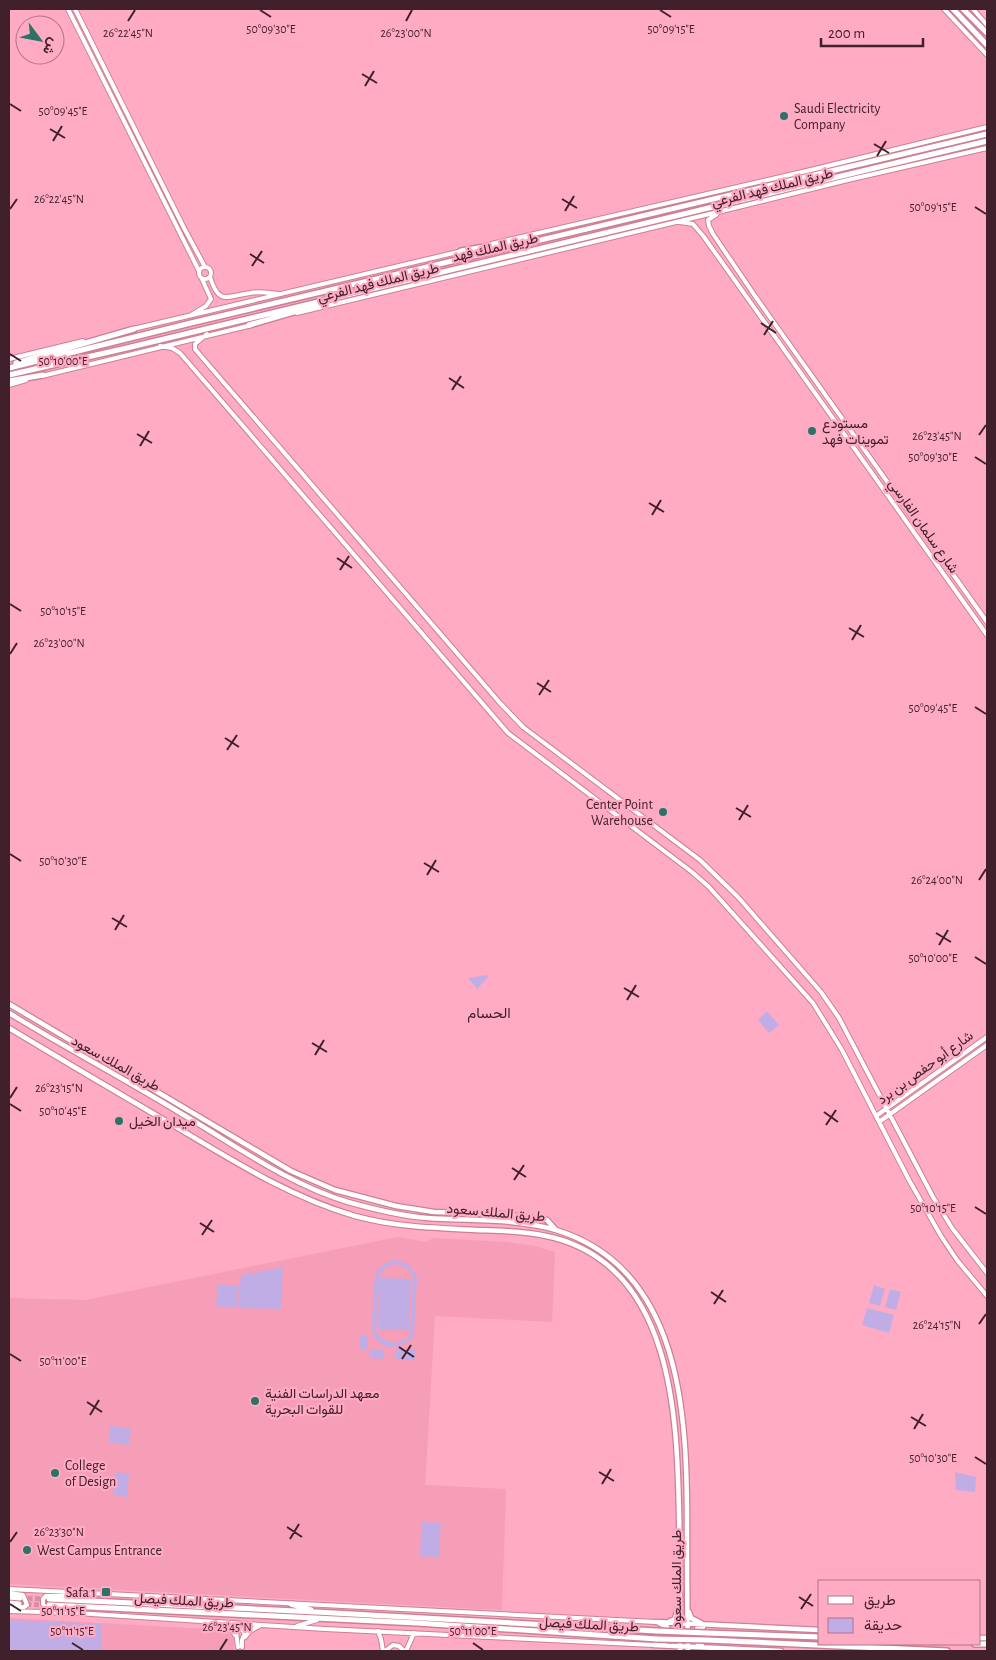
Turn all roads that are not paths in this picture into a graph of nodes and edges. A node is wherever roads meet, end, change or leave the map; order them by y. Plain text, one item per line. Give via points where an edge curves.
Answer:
1 (68, 9) edge
2 (75, 9) edge
3 (944, 9) edge
4 (953, 9) edge
5 (963, 9) edge
6 (973, 9) edge
7 (987, 25) edge
8 (987, 34) edge
9 (986, 44) edge
10 (987, 55) edge
11 (986, 127) edge
12 (987, 134) edge
13 (987, 141) edge
14 (987, 148) edge
15 (722, 212) junction
16 (678, 222) junction
17 (588, 228) junction
18 (713, 234) junction
19 (704, 237) junction
20 (460, 251) junction
21 (205, 267) junction
22 (199, 270) junction
23 (210, 277) junction
24 (202, 279) junction
25 (392, 283) junction
26 (283, 294) junction
27 (189, 317) junction
28 (249, 325) junction
29 (134, 329) junction
30 (207, 334) junction
31 (160, 346) junction
32 (9, 359) edge
33 (9, 367) edge
34 (9, 375) edge
35 (43, 375) junction
36 (9, 381) edge
37 (9, 385) edge
38 (987, 622) edge
39 (987, 635) edge
40 (9, 1004) edge
41 (9, 1013) edge
42 (9, 1028) edge
43 (987, 1037) edge
44 (987, 1045) edge
45 (887, 1109) junction
46 (890, 1115) junction
47 (876, 1116) junction
48 (879, 1122) junction
49 (556, 1230) junction
50 (987, 1273) edge
51 (987, 1296) edge
52 (9, 1589) edge
53 (9, 1593) edge
54 (94, 1594) junction
55 (9, 1597) edge
56 (680, 1597) junction
57 (687, 1598) junction
58 (9, 1603) edge
59 (290, 1604) junction
60 (9, 1610) edge
61 (316, 1612) junction
62 (76, 1613) junction
63 (320, 1618) junction
64 (220, 1622) junction
65 (656, 1622) junction
66 (680, 1623) junction
67 (263, 1624) junction
68 (687, 1624) junction
69 (712, 1626) junction
70 (295, 1627) junction
71 (818, 1630) edge
72 (378, 1631) junction
73 (414, 1633) junction
74 (818, 1637) edge
75 (654, 1645) junction
76 (708, 1647) junction
77 (701, 1648) junction
78 (240, 1649) edge
79 (680, 1649) edge
80 (688, 1650) edge
81 (384, 1651) edge
82 (405, 1651) edge
83 (672, 1651) edge
84 (696, 1651) edge
85 (781, 1651) edge
86 (947, 1651) edge

1 - 22 main road
2 - 21 main road
3 - 10 main road
4 - 9 highway
5 - 8 highway
6 - 7 main road
11 - 20 main road, طريق الملك فهد الفرعي
12 - 17 highway, طريق الملك فهد
13 - 25 highway, طريق الملك فهد
14 - 15 main road, طريق الملك فهد الفرعي
15 - 16 main road, طريق الملك فهد الفرعي
15 - 18 main road via 708,220
16 - 19 main road, شارع سلمان الفارسي via 693,224
16 - 28 main road, طريق الملك فهد الفرعي
17 - 20 highway
17 - 33 highway, طريق الملك فهد
18 - 19 main road via 704,228 701,231
18 - 38 main road, شارع سلمان الفارسي
19 - 39 main road, شارع سلمان الفارسي
20 - 26 main road, طريق الملك فهد الفرعي
21 - 22 main road
21 - 23 main road via 211,271
22 - 24 main road
23 - 24 main road
23 - 26 main road via 213,288 223,298 253,292
24 - 27 main road via 211,299
25 - 28 highway
25 - 34 highway, طريق الملك فهد
26 - 27 main road, طريق الملك فهد الفرعي
27 - 29 main road, طريق الملك فهد الفرعي
28 - 30 main road, طريق الملك فهد الفرعي
29 - 32 main road, طريق الملك فهد الفرعي
29 - 33 highway
30 - 31 main road, طريق الملك فهد الفرعي
30 - 45 main road via 195,344 195,349 500,703 523,727 700,860 749,909 821,992 839,1018
31 - 35 main road, طريق الملك فهد الفرعي
31 - 47 main road via 180,353 508,733 709,887 813,1003
35 - 36 highway
35 - 37 main road, طريق الملك فهد الفرعي
40 - 49 main road via 291,1171 335,1190 434,1212 502,1214 547,1220
41 - 49 main road, طريق الملك سعود via 323,1194 372,1208 424,1217
42 - 56 main road, طريق الملك سعود via 246,1168 300,1196 385,1223 547,1236 584,1249 613,1270 644,1309 667,1378 675,1417
43 - 45 main road, شارع أبو حفص بن برد
44 - 46 main road, شارع أبو حفص بن برد
45 - 46 main road
45 - 47 main road, شارع أبو حفص بن برد
46 - 48 main road, شارع أبو حفص بن برد
46 - 50 main road via 952,1228
47 - 48 main road
48 - 51 main road via 941,1236
49 - 57 main road, طريق الملك سعود via 586,1242 620,1265 652,1308 661,1328 684,1429
52 - 54 main road
53 - 60 main road via 23,1595 27,1605
54 - 59 main road
54 - 62 main road via 46,1596 43,1599 47,1609
55 - 58 highway via 19,1601
56 - 65 main road via 673,1620
56 - 66 main road, طريق الملك سعود
57 - 68 main road, طريق الملك سعود
57 - 69 main road via 691,1618
59 - 61 highway
59 - 65 main road
60 - 62 main road
61 - 63 highway, طريق الملك فيصل via 50,1602
61 - 74 highway, طريق الملك فيصل, bridge via 657,1632
62 - 64 main road
63 - 70 main road
63 - 86 highway, طريق الملك فيصل, bridge via 657,1639
64 - 67 main road
64 - 78 main road via 234,1633
65 - 66 main road
65 - 75 main road via 666,1627 668,1636 665,1643
66 - 68 main road
66 - 79 main road, طريق الملك سعود
67 - 70 main road
67 - 78 main road via 248,1633
68 - 69 main road
68 - 80 main road, طريق الملك سعود
69 - 71 main road
69 - 76 main road via 700,1627 696,1631 696,1642
70 - 72 main road
72 - 73 main road
72 - 81 main road
73 - 75 main road
73 - 82 main road
75 - 79 main road
75 - 83 main road
76 - 77 main road
76 - 85 main road
77 - 80 main road
77 - 84 main road
79 - 80 main road
81 - 82 main road via 394,1645

